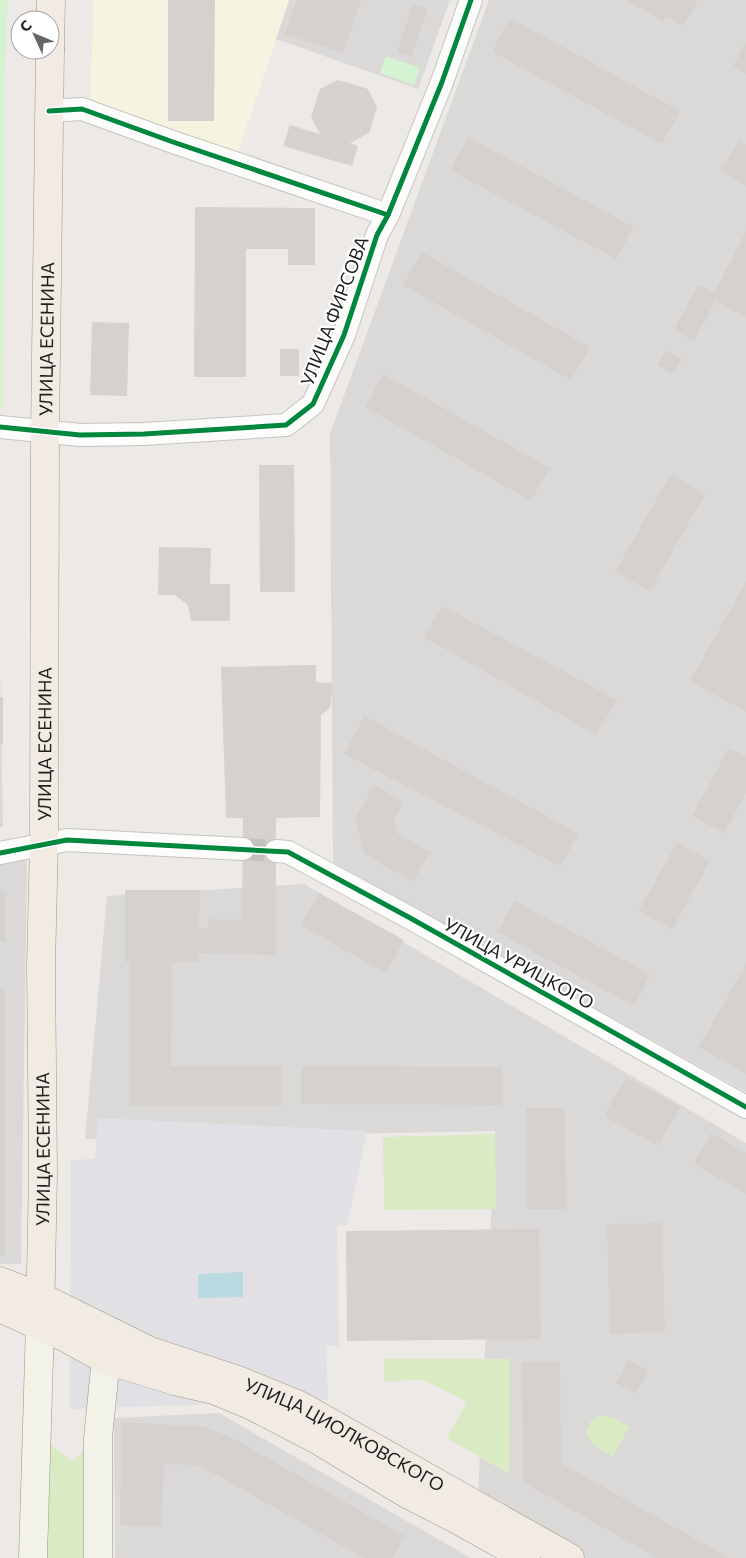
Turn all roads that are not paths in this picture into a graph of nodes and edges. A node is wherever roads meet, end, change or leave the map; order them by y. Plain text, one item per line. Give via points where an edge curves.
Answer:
1 (471, 0) edge
2 (50, 60) edge
3 (50, 111) junction
4 (388, 215) junction
5 (0, 427) edge
6 (45, 432) junction
7 (44, 844) junction
8 (243, 849) tunnel mouth
9 (276, 851) tunnel mouth
10 (0, 853) edge
11 (746, 1107) edge
12 (0, 1282) edge
13 (41, 1297) junction
14 (0, 1308) edge
15 (40, 1325) junction
16 (109, 1331) junction
17 (106, 1360) junction
18 (34, 1558) edge
19 (98, 1558) edge
20 (526, 1558) edge
21 (570, 1558) edge

1 - 4 street, УЛИЦА ФИРСОВА
2 - 3 main road, УЛИЦА ЕСЕНИНА
3 - 4 street via 82,109
3 - 6 main road, УЛИЦА ЕСЕНИНА
4 - 6 street, УЛИЦА ФИРСОВА via 378,234 344,335 314,404 286,425 144,434
5 - 6 street, УЛИЦА ФИРСОВА
6 - 7 main road, УЛИЦА ЕСЕНИНА
7 - 8 street via 67,840
7 - 10 street
7 - 13 main road, УЛИЦА ЕСЕНИНА
9 - 11 street, УЛИЦА УРИЦКОГО via 288,852 412,918
12 - 13 main road, УЛИЦА ЦИОЛКОВСКОГО
13 - 15 main road, УЛИЦА ЕСЕНИНА
13 - 16 main road, УЛИЦА ЦИОЛКОВСКОГО
14 - 15 main road, УЛИЦА ЦИОЛКОВСКОГО
15 - 17 main road, УЛИЦА ЦИОЛКОВСКОГО
15 - 18 main road, УЛИЦА ЕСЕНИНА
16 - 17 main road
16 - 21 main road, УЛИЦА ЦИОЛКОВСКОГО via 150,1351 238,1380 299,1405
17 - 19 main road via 98,1438
17 - 20 main road, УЛИЦА ЦИОЛКОВСКОГО via 214,1390 250,1405

